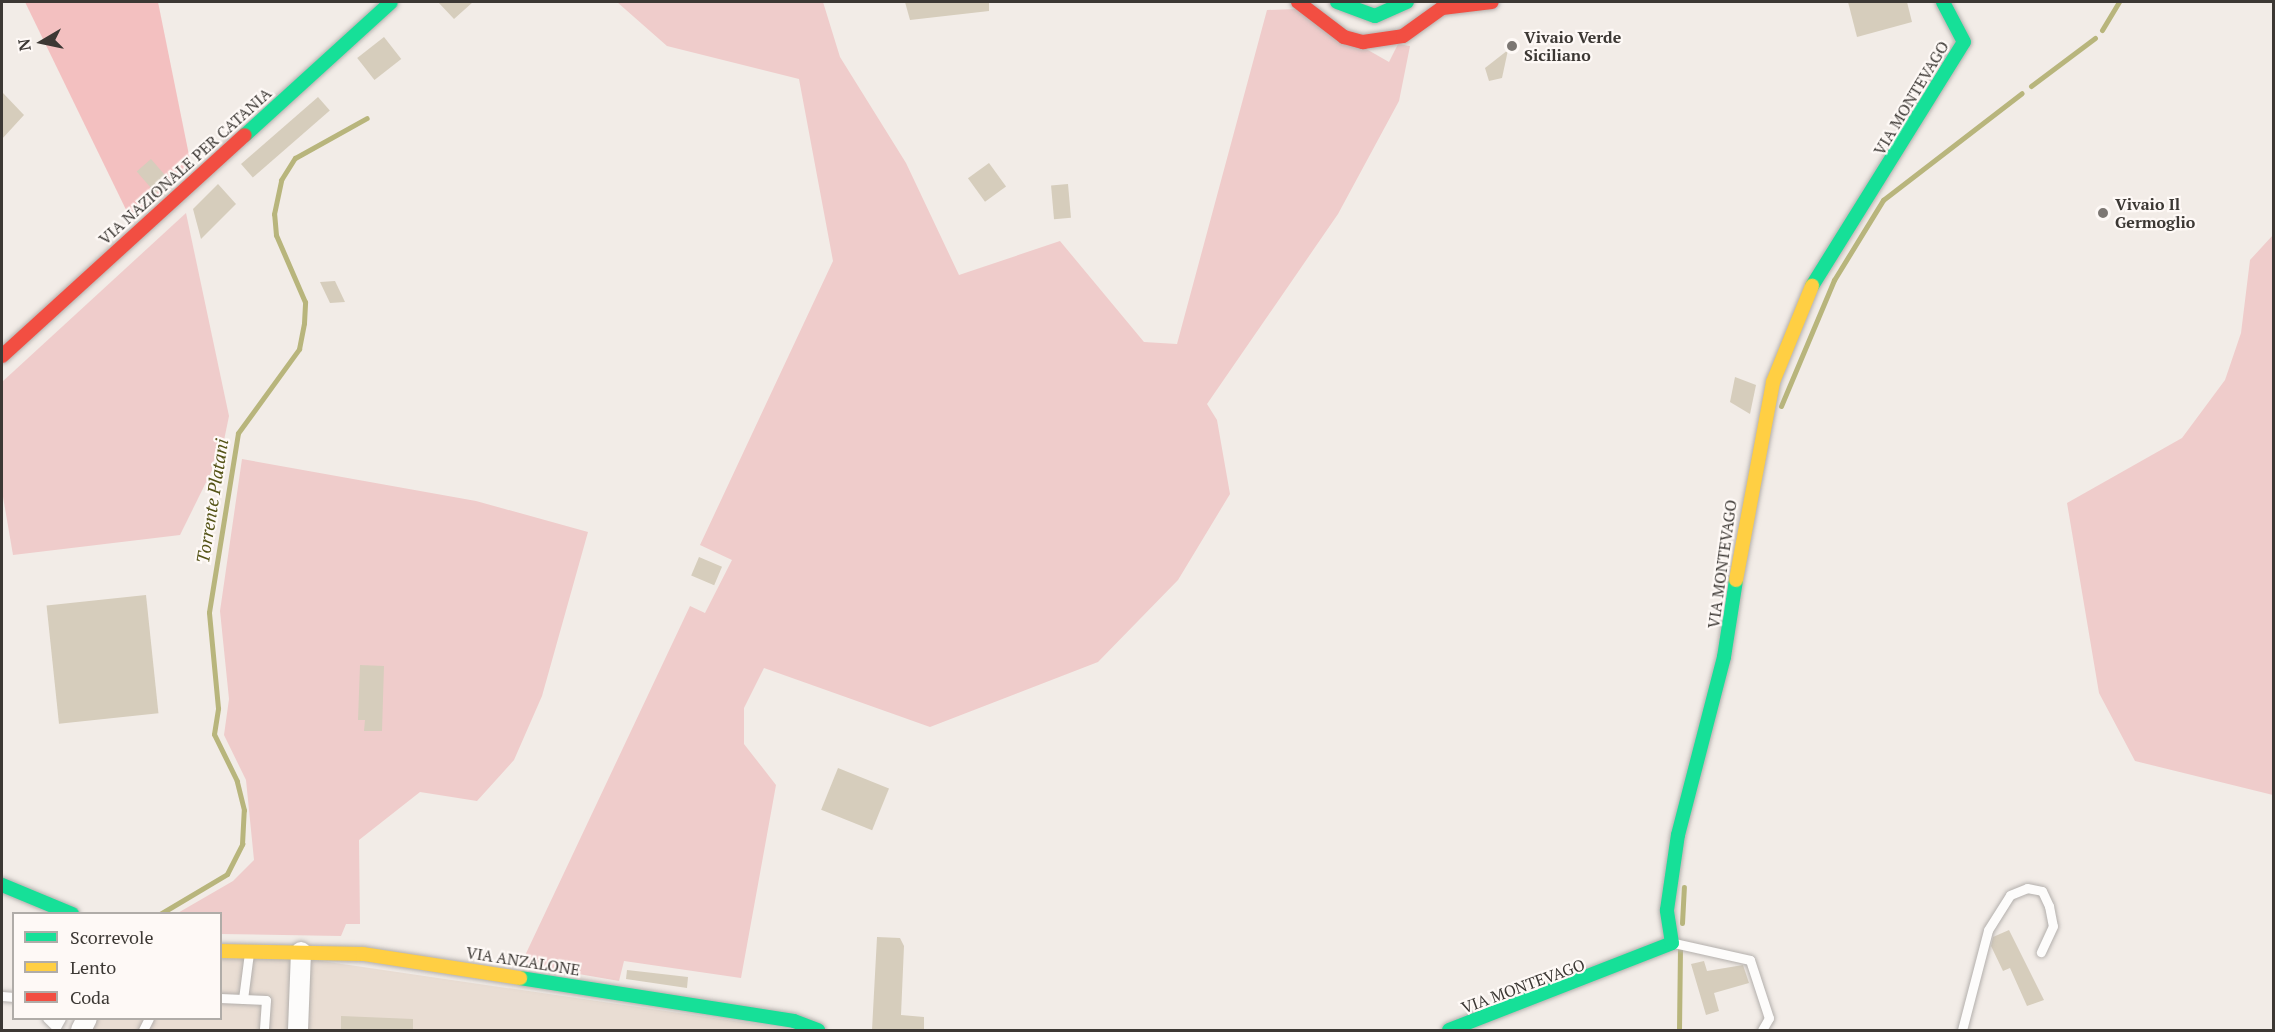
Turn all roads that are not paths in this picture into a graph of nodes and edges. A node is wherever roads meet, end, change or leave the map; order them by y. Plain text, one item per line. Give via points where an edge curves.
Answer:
1 (391, 2) edge
2 (1298, 2) edge
3 (1336, 2) edge
4 (1407, 2) edge
5 (1492, 2) edge
6 (1943, 2) edge
7 (2, 356) edge
8 (2, 885) edge
9 (67, 912) edge
10 (1672, 943) junction
11 (222, 951) edge
12 (249, 951) junction
13 (301, 952) junction
14 (2041, 952) dead end
15 (222, 998) edge
16 (243, 999) junction
17 (49, 1020) edge
18 (60, 1020) edge
19 (264, 1030) edge
20 (298, 1030) edge
21 (818, 1030) edge
22 (1449, 1030) edge
23 (1762, 1030) edge
24 (1962, 1030) edge

1 - 7 street, VIA NAZIONALE PER CATANIA
2 - 5 street via 1344,37 1363,42 1403,36 1442,8
3 - 4 street via 1369,16
6 - 10 street, VIA MONTEVAGO via 1964,42 1810,290 1773,382 1749,492 1724,657 1678,835 1667,910
8 - 9 street
10 - 22 street, VIA MONTEVAGO
10 - 23 lane via 1750,960 1769,1018
11 - 12 street, VIA ANZALONE
12 - 13 street, VIA ANZALONE
12 - 16 lane
13 - 20 street
13 - 21 street, VIA ANZALONE via 363,954 669,1000 794,1021
14 - 24 lane via 2053,926 2049,906 2042,891 2027,888 2010,895 1988,930
15 - 16 lane
16 - 19 lane via 266,1000
17 - 18 lane via 56,1027

